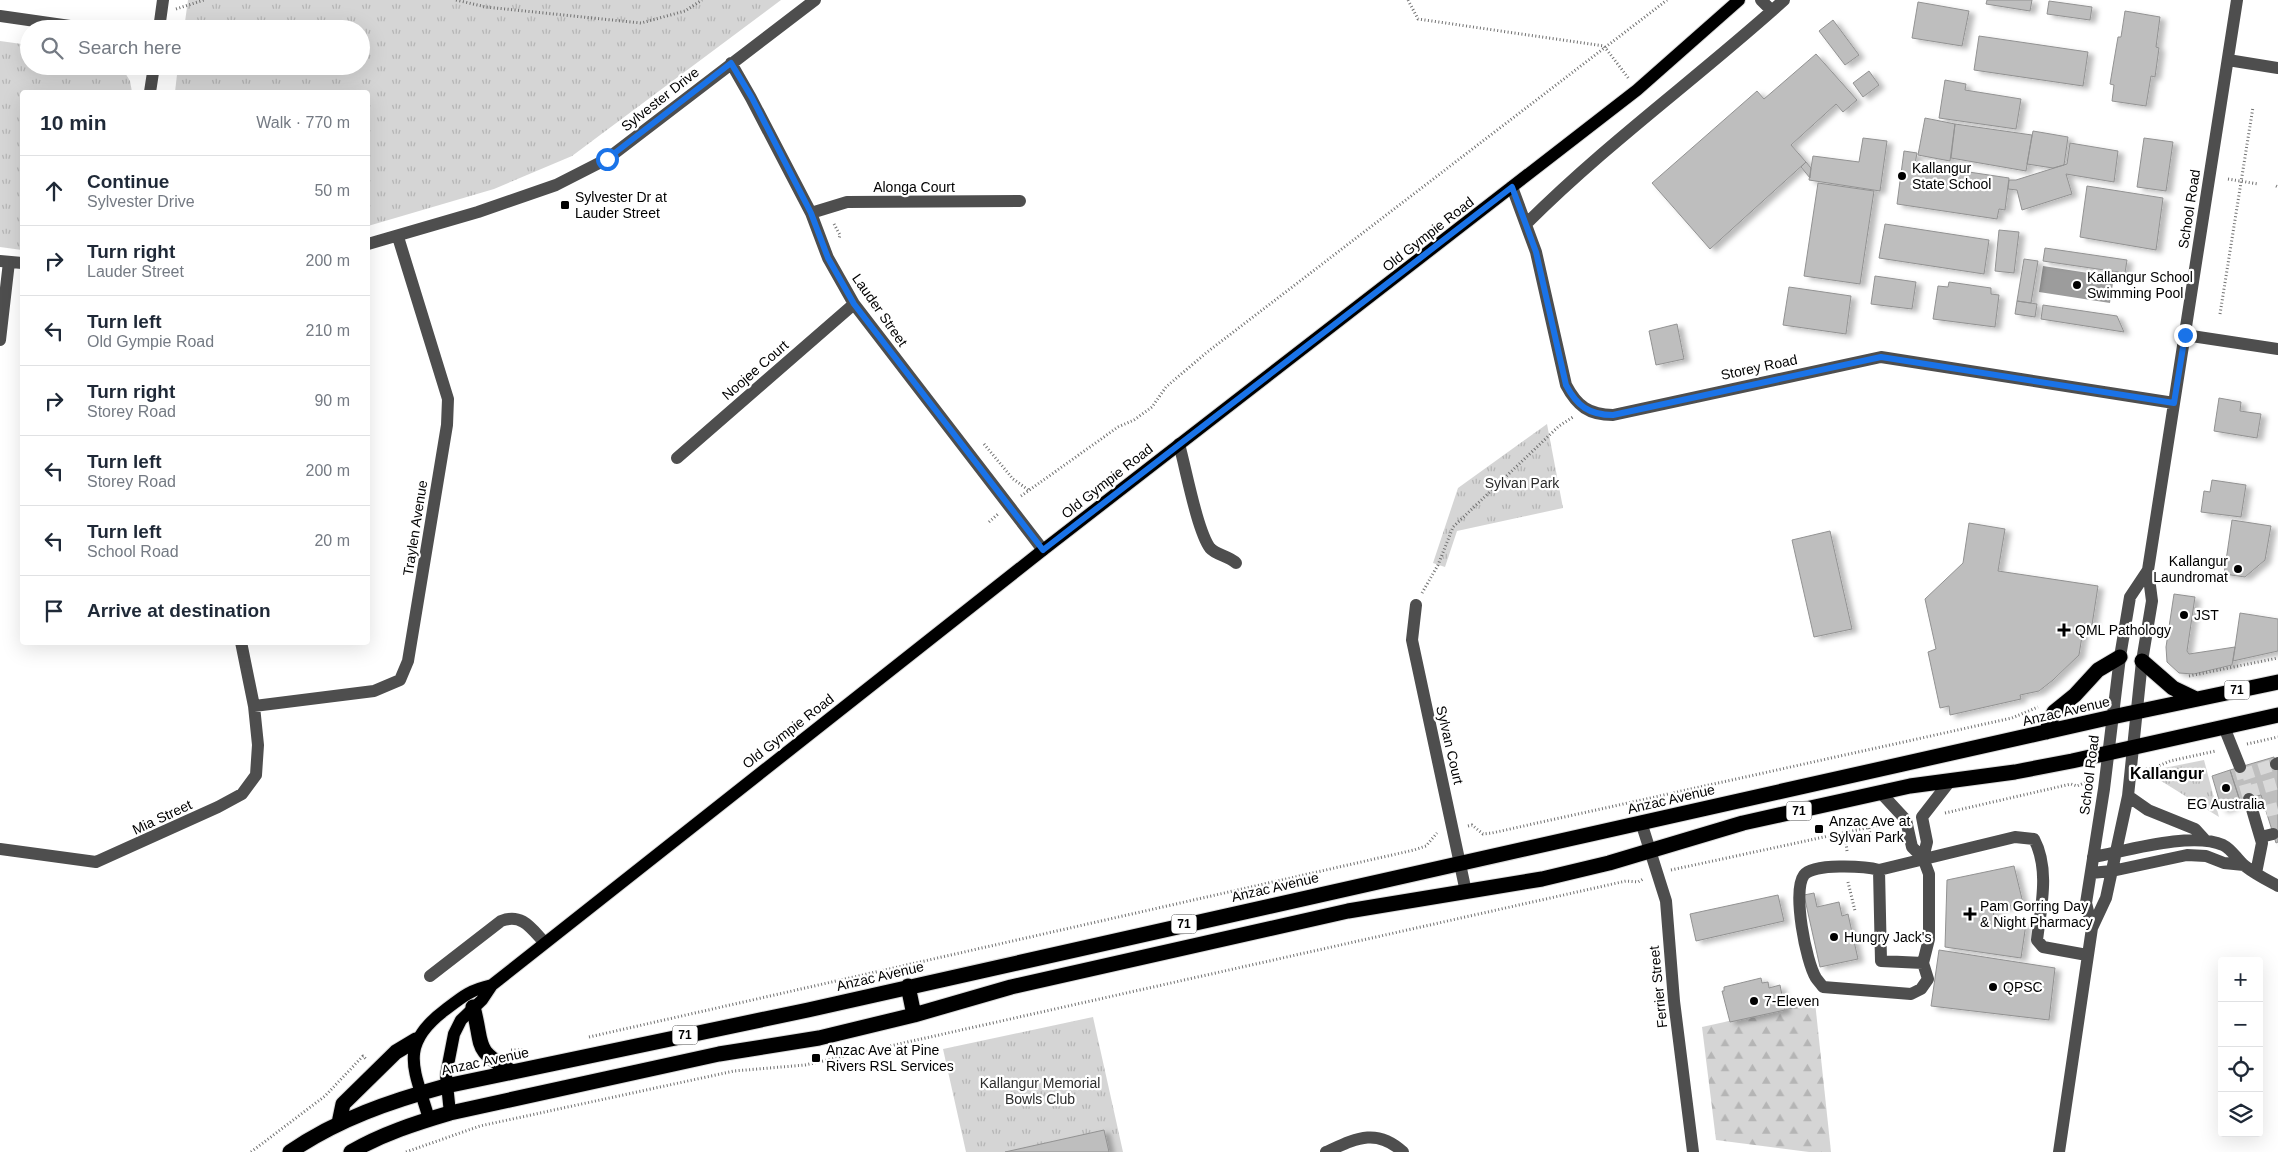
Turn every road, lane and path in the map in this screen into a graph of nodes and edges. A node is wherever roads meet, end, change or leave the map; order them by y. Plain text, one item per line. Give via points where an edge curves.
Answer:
1 (163, 0) edge
2 (204, 0) edge
3 (459, 0) edge
4 (702, 0) edge
5 (815, 0) edge
6 (1408, 0) edge
7 (1667, 0) edge
8 (1739, 0) edge
9 (1761, 0) edge
10 (1784, 0) edge
11 (2237, 0) edge
12 (1772, 11) junction
13 (161, 14) junction
14 (0, 16) edge
15 (28, 20) edge
16 (160, 20) edge
17 (1604, 46) junction
18 (2228, 60) junction
19 (731, 63) junction
20 (2278, 68) edge
21 (153, 75) edge
22 (150, 90) edge
23 (1637, 90) junction
24 (2253, 107) dead end
25 (2228, 179) dead end
26 (2241, 181) junction
27 (2258, 184) dead end
28 (1512, 187) junction
29 (1020, 201) dead end
30 (826, 207) junction
31 (811, 213) junction
32 (1527, 223) junction
33 (398, 237) junction
34 (370, 244) edge
35 (838, 245) dead end
36 (4, 261) edge
37 (20, 263) edge
38 (854, 304) junction
39 (2220, 314) dead end
40 (2185, 335) junction
41 (0, 340) edge
42 (2278, 349) edge
43 (2174, 403) junction
44 (1584, 410) junction
45 (978, 436) dead end
46 (1180, 444) junction
47 (676, 458) dead end
48 (1031, 491) junction
49 (1009, 506) junction
50 (989, 522) dead end
51 (1043, 550) junction
52 (1236, 563) dead end
53 (2148, 570) junction
54 (1416, 605) joint
55 (242, 645) edge
56 (2120, 656) junction
57 (2278, 658) edge
58 (2142, 661) junction
59 (2186, 676) dead end
60 (2278, 682) edge
61 (2196, 699) junction
62 (2044, 704) dead end
63 (254, 706) junction
64 (2136, 712) junction
65 (2278, 715) edge
66 (2112, 717) junction
67 (2224, 727) junction
68 (2046, 732) junction
69 (2278, 737) edge
70 (2234, 747) junction
71 (2132, 748) junction
72 (2108, 753) junction
73 (2240, 767) tunnel mouth
74 (2149, 768) dead end
75 (1950, 781) junction
76 (2082, 782) dead end
77 (1880, 793) junction
78 (2128, 796) junction
79 (2249, 798) tunnel mouth
80 (1922, 817) junction
81 (1906, 820) junction
82 (1641, 822) junction
83 (1454, 829) junction
84 (2205, 840) junction
85 (0, 849) edge
86 (1651, 850) junction
87 (2117, 853) junction
88 (2093, 857) junction
89 (1923, 858) junction
90 (1460, 863) junction
91 (2244, 865) junction
92 (1879, 870) junction
93 (2112, 871) junction
94 (2091, 873) junction
95 (2256, 873) junction
96 (1658, 874) junction
97 (2278, 886) edge
98 (1466, 892) junction
99 (2092, 928) junction
100 (544, 942) junction
101 (2087, 955) junction
102 (1923, 963) junction
103 (430, 976) dead end
104 (492, 985) junction
105 (908, 986) junction
106 (473, 1007) junction
107 (914, 1015) junction
108 (588, 1037) dead end
109 (416, 1040) junction
110 (482, 1049) junction
111 (530, 1050) dead end
112 (378, 1069) junction
113 (512, 1072) junction
114 (446, 1086) junction
115 (422, 1093) junction
116 (450, 1113) junction
117 (429, 1119) junction
118 (339, 1123) junction
119 (251, 1152) edge
120 (290, 1152) edge
121 (351, 1152) edge
122 (406, 1152) edge
123 (1326, 1152) edge
124 (1403, 1152) edge
125 (1693, 1152) edge
126 (2059, 1152) edge

1 - 13 street
2 - 13 path
3 - 4 path via 486,7 640,23 685,11
5 - 19 street, Sylvester Drive
6 - 17 path via 1418,19
7 - 17 path
8 - 23 main road, Old Gympie Road
9 - 12 street
10 - 12 street
11 - 18 street, School Road
12 - 32 street via 1559,190
13 - 16 street
14 - 15 street
17 - 23 path
17 - 48 path via 1206,353 1166,388 1152,407 1118,427
18 - 20 street
18 - 40 street, School Road
19 - 31 street, Lauder Street
19 - 33 street, Sylvester Drive via 607,159 556,185
21 - 22 street
23 - 28 main road, Old Gympie Road
24 - 26 path
25 - 26 path
26 - 27 path
26 - 39 path
28 - 32 street
28 - 46 main road, Old Gympie Road
29 - 30 street, Alonga Court via 847,202
30 - 31 street, Alonga Court
30 - 35 path via 840,235
31 - 38 street, Lauder Street via 828,258
32 - 44 street via 1566,385
33 - 34 street, Sylvester Drive
33 - 63 street, Traylen Avenue via 448,399 447,425 408,661 400,680 374,691
36 - 37 street
36 - 41 street
38 - 47 street, Noojee Court
38 - 49 street, Lauder Street
40 - 42 street
40 - 43 street, School Road
43 - 44 street, Storey Road via 1881,357 1613,415 1598,415
43 - 53 street, School Road
44 - 54 path via 1559,426 1452,527 1438,565
45 - 48 path via 1012,479
46 - 51 main road, Old Gympie Road
46 - 52 street via 1203,535 1212,550
48 - 49 path
49 - 50 path
49 - 51 street, Lauder Street
51 - 100 main road, Old Gympie Road
53 - 56 street, School Road via 2130,597
53 - 58 street, School Road via 2152,601
54 - 83 street, Sylvan Court via 1412,640
55 - 63 street, Mia Street
56 - 66 street, School Road
56 - 68 highway via 2098,670 2054,712
57 - 59 path
58 - 61 highway via 2173,688
58 - 64 street, School Road
60 - 61 highway, Anzac Avenue / 71
61 - 64 highway, Anzac Avenue / 71
62 - 83 path via 2012,718 1492,833 1483,834 1472,825
63 - 85 street, Mia Street via 258,745 256,775 242,794 96,862
64 - 66 highway, Anzac Avenue / 71
64 - 71 street, School Road
65 - 67 highway, 71
66 - 68 highway, Anzac Avenue / 71
66 - 72 street, School Road
67 - 70 street
67 - 71 highway, 71
68 - 82 highway, Anzac Avenue / 71
69 - 70 path
70 - 73 street
70 - 74 path
71 - 72 highway, 71
71 - 78 street, School Road
72 - 75 highway, 71
72 - 88 street, School Road
75 - 77 highway, 71
75 - 80 street
76 - 80 path via 2077,786 2071,784
77 - 81 street
77 - 86 highway, 71 via 1743,823
78 - 84 street via 2148,810 2195,829
78 - 87 street, School Road
79 - 95 street via 2260,813 2267,836
80 - 89 street via 1927,842
81 - 89 street via 1912,847
81 - 96 path
82 - 86 street, Ferrier Street
82 - 90 highway, Anzac Avenue / 71
83 - 90 street, Sylvan Court
83 - 108 path via 1437,833 1426,846 1414,850
84 - 87 street
84 - 91 street via 2233,851
86 - 96 street, Ferrier Street
86 - 98 highway, 71 via 1542,879
87 - 88 street
87 - 93 street, School Road
88 - 94 street, School Road
89 - 92 street
89 - 101 street via 2016,837 2034,839 2041,852 2044,885 2038,940 2043,947
89 - 102 street via 1929,874 1929,939
90 - 98 street, Sylvan Court
90 - 105 highway, Anzac Avenue / 71
91 - 93 street via 2224,863 2206,856 2187,856
91 - 95 street
92 - 102 street via 1881,961
92 - 102 street via 1867,866 1835,867 1809,871 1804,875 1799,899 1805,941 1815,977 1823,987 1911,994 1928,979
93 - 94 street
93 - 99 street, School Road via 2104,905
94 - 99 street, School Road via 2086,902
95 - 97 street
96 - 122 path via 1638,882 1626,881 805,1065 734,1071 480,1126
96 - 125 street, Ferrier Street via 1666,901 1674,1001
98 - 107 highway, 71 via 1319,918 1010,987
99 - 101 street, School Road
100 - 103 street via 525,922 510,918 501,921
100 - 104 main road, Old Gympie Road
101 - 126 street, School Road
104 - 106 main road, Old Gympie Road
104 - 109 main road, Old Gympie Road via 472,989 435,1018
105 - 107 highway
105 - 113 highway, Anzac Avenue / 71
106 - 110 highway
106 - 114 main road, Old Gympie Road via 454,1034
107 - 116 highway, 71 via 819,1038 719,1054
109 - 112 highway via 396,1052
109 - 115 main road via 414,1064
110 - 111 path via 497,1040 512,1050
110 - 113 highway via 489,1058
112 - 118 highway via 343,1104
112 - 119 path via 363,1056 325,1096
113 - 114 highway, Anzac Avenue / 71
114 - 115 highway, Anzac Avenue / 71
114 - 116 main road, Old Gympie Road
115 - 117 main road
115 - 118 highway, Anzac Avenue / 71
116 - 117 highway, 71
117 - 121 highway, 71
118 - 120 highway, Anzac Avenue / 71
123 - 124 street via 1350,1140 1373,1137 1394,1144

